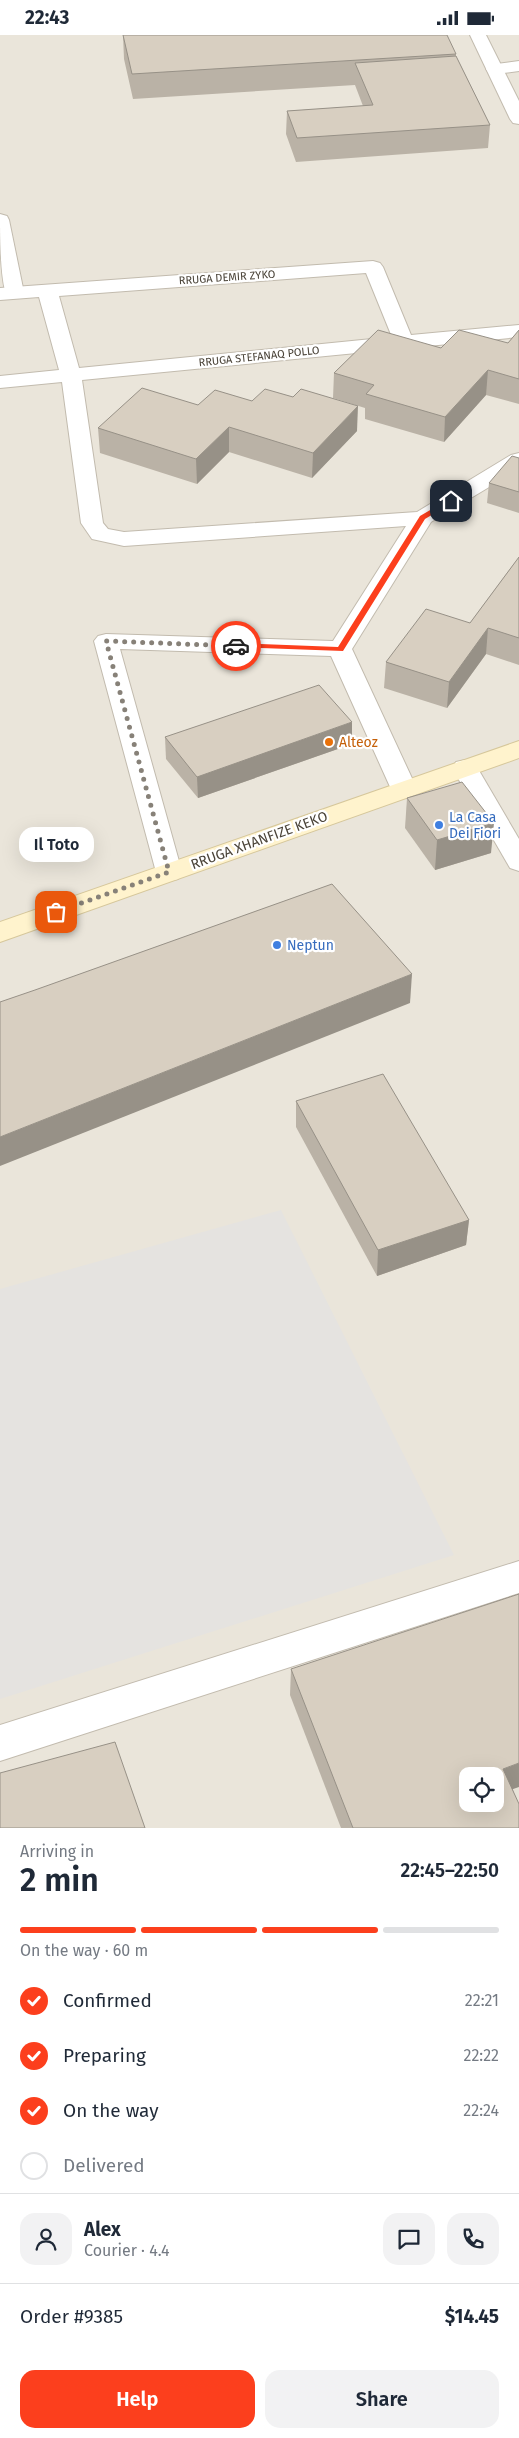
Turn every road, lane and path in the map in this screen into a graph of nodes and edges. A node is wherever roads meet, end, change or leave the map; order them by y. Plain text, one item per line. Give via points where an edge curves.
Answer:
1 (478, 35) edge
2 (519, 66) edge
3 (495, 69) junction
4 (519, 119) edge
5 (0, 220) edge
6 (5, 289) edge
7 (47, 290) junction
8 (519, 331) edge
9 (404, 342) junction
10 (71, 375) junction
11 (0, 382) edge
12 (519, 460) edge
13 (422, 518) junction
14 (340, 649) junction
15 (519, 749) edge
16 (465, 767) junction
17 (404, 789) junction
18 (519, 862) edge
19 (169, 872) junction
20 (0, 932) edge
21 (519, 1577) edge
22 (0, 1743) edge

1 - 3 street
2 - 3 street
3 - 4 street
5 - 6 street
6 - 7 street, RRUGA DEMIR ZYKO
7 - 9 street, RRUGA DEMIR ZYKO via 373,267
7 - 10 street
8 - 9 street, RRUGA STEFANAQ POLLO
9 - 10 street, RRUGA STEFANAQ POLLO
10 - 11 street, RRUGA STEFANAQ POLLO
10 - 13 street via 92,523 100,534 124,539
12 - 13 street
13 - 14 street
14 - 17 street
14 - 19 street via 106,641
15 - 16 main road, RRUGA XHANFIZE KEKO
16 - 17 main road, RRUGA XHANFIZE KEKO
16 - 18 street
17 - 19 main road, RRUGA XHANFIZE KEKO
19 - 20 main road, RRUGA XHANFIZE KEKO
21 - 22 street

